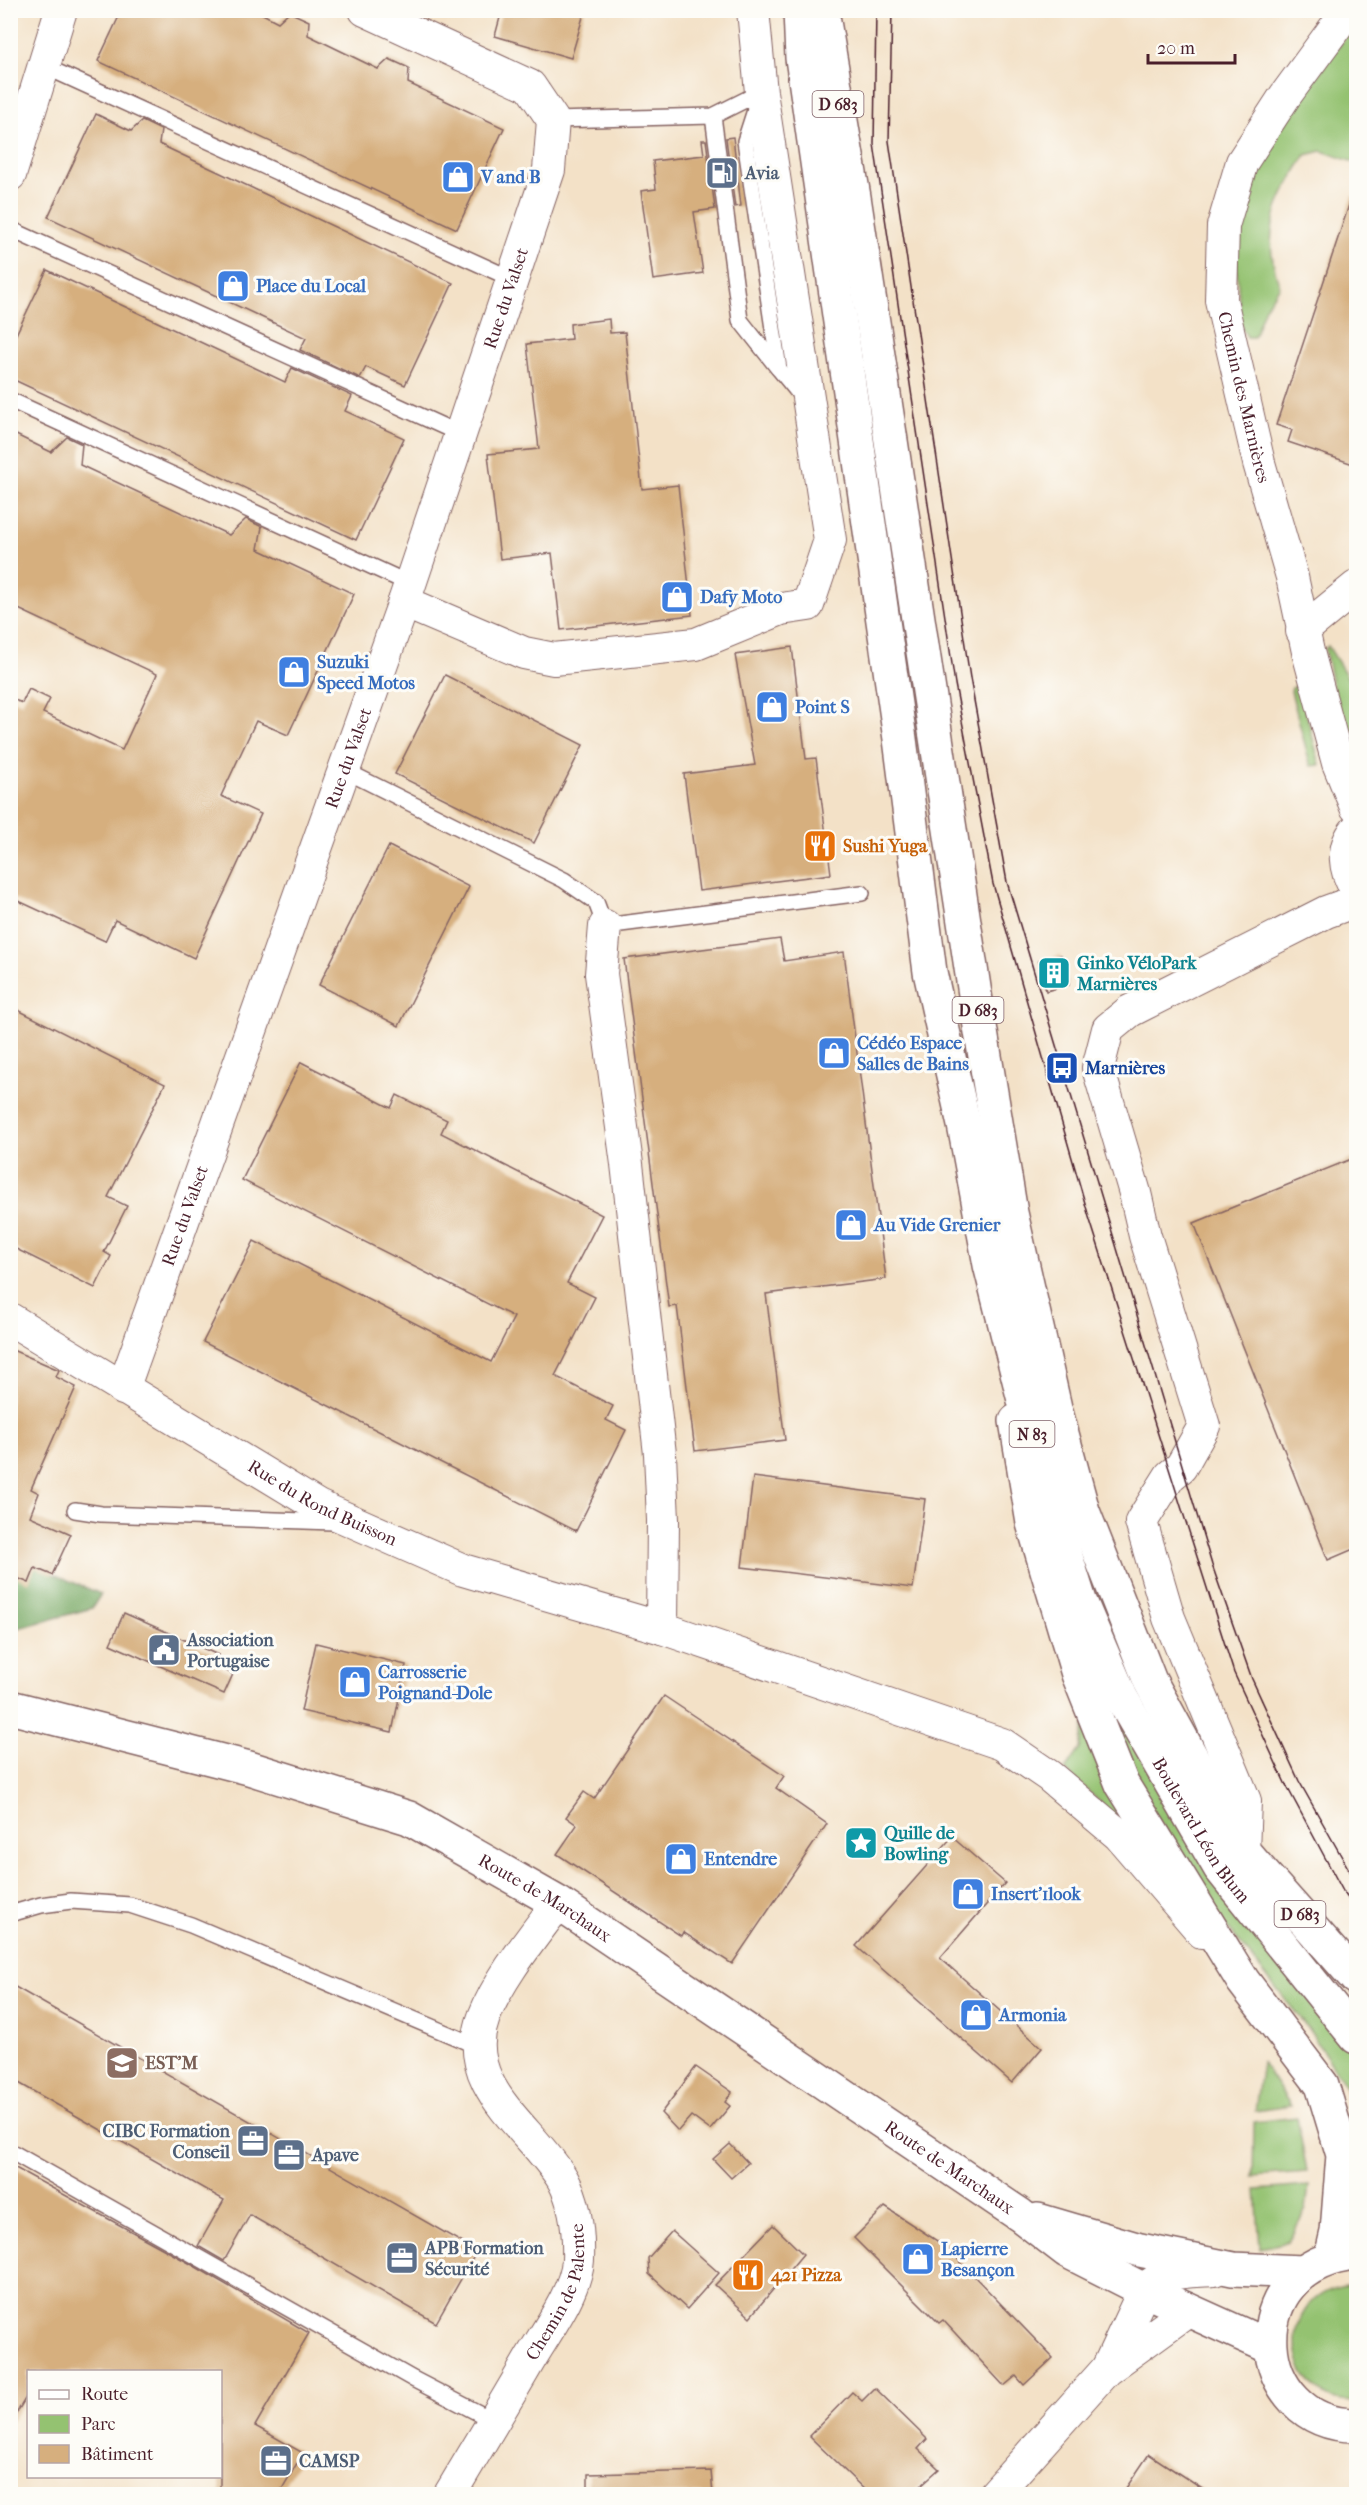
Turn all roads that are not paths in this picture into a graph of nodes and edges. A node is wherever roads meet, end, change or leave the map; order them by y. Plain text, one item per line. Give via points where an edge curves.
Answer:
1 (61, 10) edge
2 (365, 10) edge
3 (753, 10) edge
4 (788, 10) edge
5 (800, 10) edge
6 (822, 10) edge
7 (1348, 10) edge
8 (802, 58) junction
9 (44, 66) junction
10 (761, 92) junction
11 (713, 116) junction
12 (553, 120) junction
13 (10, 175) edge
14 (10, 229) edge
15 (512, 279) junction
16 (779, 369) junction
17 (10, 400) edge
18 (811, 409) junction
19 (460, 435) junction
20 (1356, 587) edge
21 (407, 593) junction
22 (1302, 631) junction
23 (344, 770) junction
24 (1356, 807) edge
25 (1356, 830) edge
26 (1356, 889) edge
27 (862, 893) dead end
28 (1356, 901) edge
29 (605, 926) junction
30 (990, 1265) junction
31 (10, 1319) edge
32 (123, 1389) junction
33 (75, 1510) dead end
34 (354, 1522) junction
35 (662, 1628) junction
36 (10, 1707) edge
37 (1243, 1851) junction
38 (558, 1903) junction
39 (10, 1914) edge
40 (1356, 1978) edge
41 (1243, 1981) junction
42 (1356, 2008) edge
43 (1356, 2037) edge
44 (479, 2047) junction
45 (10, 2151) edge
46 (1020, 2215) junction
47 (1330, 2262) edge
48 (1233, 2269) junction
49 (1144, 2290) junction
50 (1189, 2310) junction
51 (1270, 2347) junction
52 (1106, 2370) junction
53 (494, 2421) junction
54 (1356, 2426) edge
55 (450, 2494) edge
56 (995, 2494) edge

1 - 9 street
2 - 12 street via 530,86
3 - 10 street
4 - 8 main road
5 - 8 main road, D 683
6 - 37 main road, D 683 via 1001,1155 1052,1396 1083,1511 1150,1681
7 - 22 street, Chemin des Marnières via 1242,162 1223,226 1221,300 1259,463 1292,577
8 - 30 main road, D 683 via 930,972
9 - 13 street
9 - 15 lane
10 - 11 lane
10 - 16 lane via 745,141
10 - 18 street
11 - 12 lane
11 - 16 lane via 740,320
12 - 15 street, Rue du Valset via 549,170
14 - 19 lane
15 - 19 street, Rue du Valset
16 - 18 lane
17 - 21 lane
18 - 21 street via 830,540 808,605 781,609 696,644 554,658 524,653
19 - 21 street, Rue du Valset
20 - 22 street
21 - 23 street, Rue du Valset
22 - 24 street, Chemin des Marnières via 1338,763
23 - 29 lane via 564,880 596,902
23 - 32 street, Rue du Valset
25 - 26 street via 1345,856 1349,878
27 - 29 lane
28 - 37 street via 1326,912 1130,1011 1108,1029 1098,1068 1203,1426 1181,1467 1170,1476 1141,1522 1169,1618 1245,1800
29 - 35 street via 602,974 660,1454
30 - 41 main road, D 683 via 1033,1523 1078,1674 1122,1784
30 - 43 main road, Boulevard Léon Blum / N 83 via 1054,1519 1080,1601 1121,1697 1220,1868
31 - 32 street, Rue du Rond Buisson
32 - 34 street, Rue du Rond Buisson via 318,1506
33 - 34 lane
34 - 35 street, Rue du Rond Buisson via 463,1570
35 - 41 street, Rue du Rond Buisson via 1002,1744 1049,1776 1119,1835
36 - 38 main road, Route de Marchaux via 249,1768 409,1818
37 - 40 main road, D 683
37 - 42 main road, Boulevard Léon Blum via 1288,1921
38 - 44 street, Chemin de Palente via 494,1995 483,2019
38 - 46 main road, Route de Marchaux
39 - 44 lane via 70,1901 130,1905 201,1929
41 - 47 main road, D 683 via 1322,2085 1343,2155 1337,2232
44 - 53 street, Chemin de Palente via 486,2079 503,2109 546,2156 563,2182 575,2211 578,2261 572,2285
45 - 53 lane
46 - 48 main road, Route de Marchaux via 1140,2250
46 - 49 main road, Route de Marchaux via 1066,2251
47 - 48 main road, Route de Marchaux
47 - 51 main road via 1284,2293 1272,2319
48 - 49 street via 1168,2273
49 - 50 main road, Route de Marchaux
49 - 52 street
50 - 51 main road, Route de Marchaux
50 - 52 street
51 - 54 main road via 1276,2371 1288,2393 1307,2410 1329,2421
52 - 56 street
53 - 55 street, Chemin de Palente

